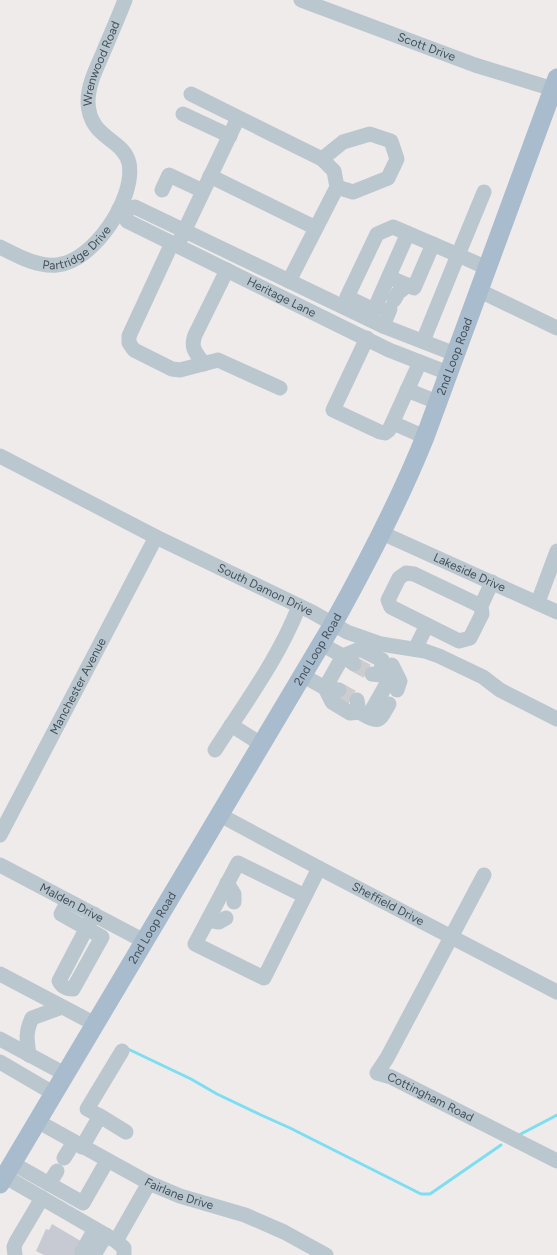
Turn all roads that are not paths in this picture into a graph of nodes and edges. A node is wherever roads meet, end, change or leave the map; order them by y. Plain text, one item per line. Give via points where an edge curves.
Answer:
1 (125, 0) edge
2 (301, 0) edge
3 (191, 94) dead end
4 (553, 95) edge
5 (183, 114) dead end
6 (238, 118) junction
7 (230, 136) junction
8 (322, 159) junction
9 (210, 176) junction
10 (336, 186) junction
11 (162, 190) dead end
12 (203, 191) junction
13 (484, 192) dead end
14 (120, 210) junction
15 (316, 228) junction
16 (184, 231) junction
17 (408, 233) junction
18 (433, 244) junction
19 (175, 245) junction
20 (0, 247) edge
21 (458, 255) junction
22 (487, 268) junction
23 (227, 270) junction
24 (389, 277) junction
25 (289, 281) junction
26 (408, 285) junction
27 (478, 290) junction
28 (345, 302) junction
29 (383, 326) junction
30 (557, 328) edge
31 (366, 338) junction
32 (423, 341) junction
33 (455, 354) junction
34 (420, 362) junction
35 (204, 364) junction
36 (448, 373) junction
37 (280, 388) dead end
38 (408, 390) junction
39 (437, 402) junction
40 (393, 423) junction
41 (425, 437) junction
42 (1, 458) edge
43 (382, 533) junction
44 (156, 537) junction
45 (557, 551) edge
46 (492, 582) junction
47 (538, 602) junction
48 (299, 606) junction
49 (481, 606) junction
50 (557, 612) edge
51 (333, 624) junction
52 (426, 625) junction
53 (321, 644) junction
54 (394, 646) junction
55 (415, 650) junction
56 (349, 660) junction
57 (387, 673) junction
58 (302, 675) junction
59 (332, 689) junction
60 (389, 704) dead end
61 (361, 710) junction
62 (557, 719) edge
63 (231, 725) junction
64 (261, 744) junction
65 (215, 750) dead end
66 (220, 815) junction
67 (0, 836) edge
68 (0, 865) edge
69 (319, 868) junction
70 (484, 875) dead end
71 (227, 883) junction
72 (305, 896) junction
73 (68, 901) junction
74 (234, 902) dead end
75 (94, 914) junction
76 (226, 918) dead end
77 (208, 920) junction
78 (451, 937) junction
79 (144, 942) junction
80 (0, 974) edge
81 (557, 992) edge
82 (62, 1007) junction
83 (95, 1024) junction
84 (0, 1039) edge
85 (122, 1052) dead end
86 (29, 1055) junction
87 (0, 1062) edge
88 (65, 1074) junction
89 (54, 1093) junction
90 (100, 1116) junction
91 (37, 1121) junction
92 (126, 1132) dead end
93 (66, 1159) junction
94 (557, 1161) edge
95 (105, 1165) junction
96 (6, 1174) edge
97 (149, 1183) junction
98 (42, 1198) junction
99 (111, 1241) edge
100 (88, 1254) edge
101 (15, 1255) edge
102 (102, 1255) edge
103 (326, 1255) edge

1 - 14 street, Wrenwood Road via 90,87 88,104 93,123 122,151 129,163 128,182
2 - 4 street, Scott Drive
3 - 6 street
4 - 22 main road, 2nd Loop Road
5 - 7 street
6 - 7 street
6 - 8 street
7 - 9 street
8 - 10 street via 334,171
8 - 10 street via 344,142 370,134 391,141 397,159 388,178 354,192
9 - 12 street
9 - 15 street
10 - 15 street
11 - 12 street via 169,175
12 - 16 street
13 - 21 street
14 - 16 street, Heritage Lane via 135,207
14 - 19 street, Heritage Lane via 127,221
14 - 20 street, Partridge Drive via 87,252 64,264 38,264
15 - 25 street
16 - 19 street
16 - 25 street, Heritage Lane
17 - 18 street
17 - 24 street
17 - 28 street via 393,227 377,234
18 - 21 street
18 - 26 street via 414,288
19 - 23 street, Heritage Lane
19 - 35 street via 129,336 129,343 134,350 172,369 180,370
21 - 22 street
21 - 32 street
22 - 27 main road, 2nd Loop Road
23 - 31 street, Heritage Lane
23 - 35 street via 192,342
24 - 26 street
24 - 28 street via 374,310
25 - 28 street, Heritage Lane
26 - 29 street via 398,293
27 - 30 street
27 - 33 main road, 2nd Loop Road
28 - 29 street, Heritage Lane
29 - 32 street, Heritage Lane
31 - 34 street, Heritage Lane
31 - 40 street via 332,410 380,432 385,433
32 - 33 street, Heritage Lane
33 - 36 main road, 2nd Loop Road
34 - 36 street, Heritage Lane
34 - 38 street
35 - 37 street via 218,360
36 - 39 main road, 2nd Loop Road
38 - 39 street
38 - 40 street
39 - 41 main road, 2nd Loop Road
40 - 41 street
41 - 43 main road, 2nd Loop Road
42 - 44 street, South Damon Drive
43 - 46 street, Lakeside Drive
43 - 51 main road, 2nd Loop Road
44 - 48 street, South Damon Drive
44 - 67 street, Manchester Avenue
45 - 47 street
46 - 47 street, Lakeside Drive
46 - 49 street
47 - 50 street, Lakeside Drive
48 - 51 street, South Damon Drive
48 - 63 street via 286,637
49 - 52 street via 482,614 470,638 459,641
49 - 52 street via 414,574 406,573 399,578 388,600 391,607
51 - 53 main road, 2nd Loop Road
51 - 54 street, South Damon Drive via 364,639
52 - 55 street
53 - 56 street
53 - 58 main road, 2nd Loop Road
54 - 55 street, South Damon Drive
54 - 57 street
55 - 62 street, South Damon Drive via 439,656 483,677 500,690
56 - 57 street via 360,649
56 - 59 street
57 - 61 street
58 - 59 street
58 - 64 main road, 2nd Loop Road
59 - 61 street via 332,702 350,713
60 - 61 street via 377,720
63 - 64 street
63 - 65 street
64 - 66 main road, 2nd Loop Road
66 - 69 street, Sheffield Drive
66 - 79 main road, 2nd Loop Road
68 - 73 street, Malden Drive
69 - 72 street
69 - 78 street, Sheffield Drive
70 - 78 street
71 - 72 street via 238,863
71 - 74 street via 234,894
71 - 77 street
72 - 77 street via 264,978 195,944
73 - 75 street, Malden Drive
73 - 75 street via 61,914 87,928
75 - 79 street, Malden Drive
76 - 77 street via 219,922
78 - 81 street, Sheffield Drive
78 - 94 street, Cottingham Road via 377,1073 391,1077
79 - 83 main road, 2nd Loop Road
80 - 82 street
82 - 83 street
82 - 86 street via 32,1018 26,1037
83 - 88 main road, 2nd Loop Road
84 - 86 street
85 - 90 street via 87,1108
86 - 88 street
87 - 89 street
88 - 89 main road, 2nd Loop Road
89 - 91 main road, 2nd Loop Road
90 - 92 street
90 - 93 street
91 - 93 street, Fairlane Drive
91 - 96 main road, 2nd Loop Road
93 - 95 street, Fairlane Drive
93 - 95 street via 83,1203
93 - 96 street
95 - 97 street, Fairlane Drive
96 - 98 street
97 - 99 street
97 - 103 street, Fairlane Drive via 180,1196 244,1215 284,1232
98 - 99 street
98 - 101 street via 14,1247
99 - 100 street
99 - 102 street

